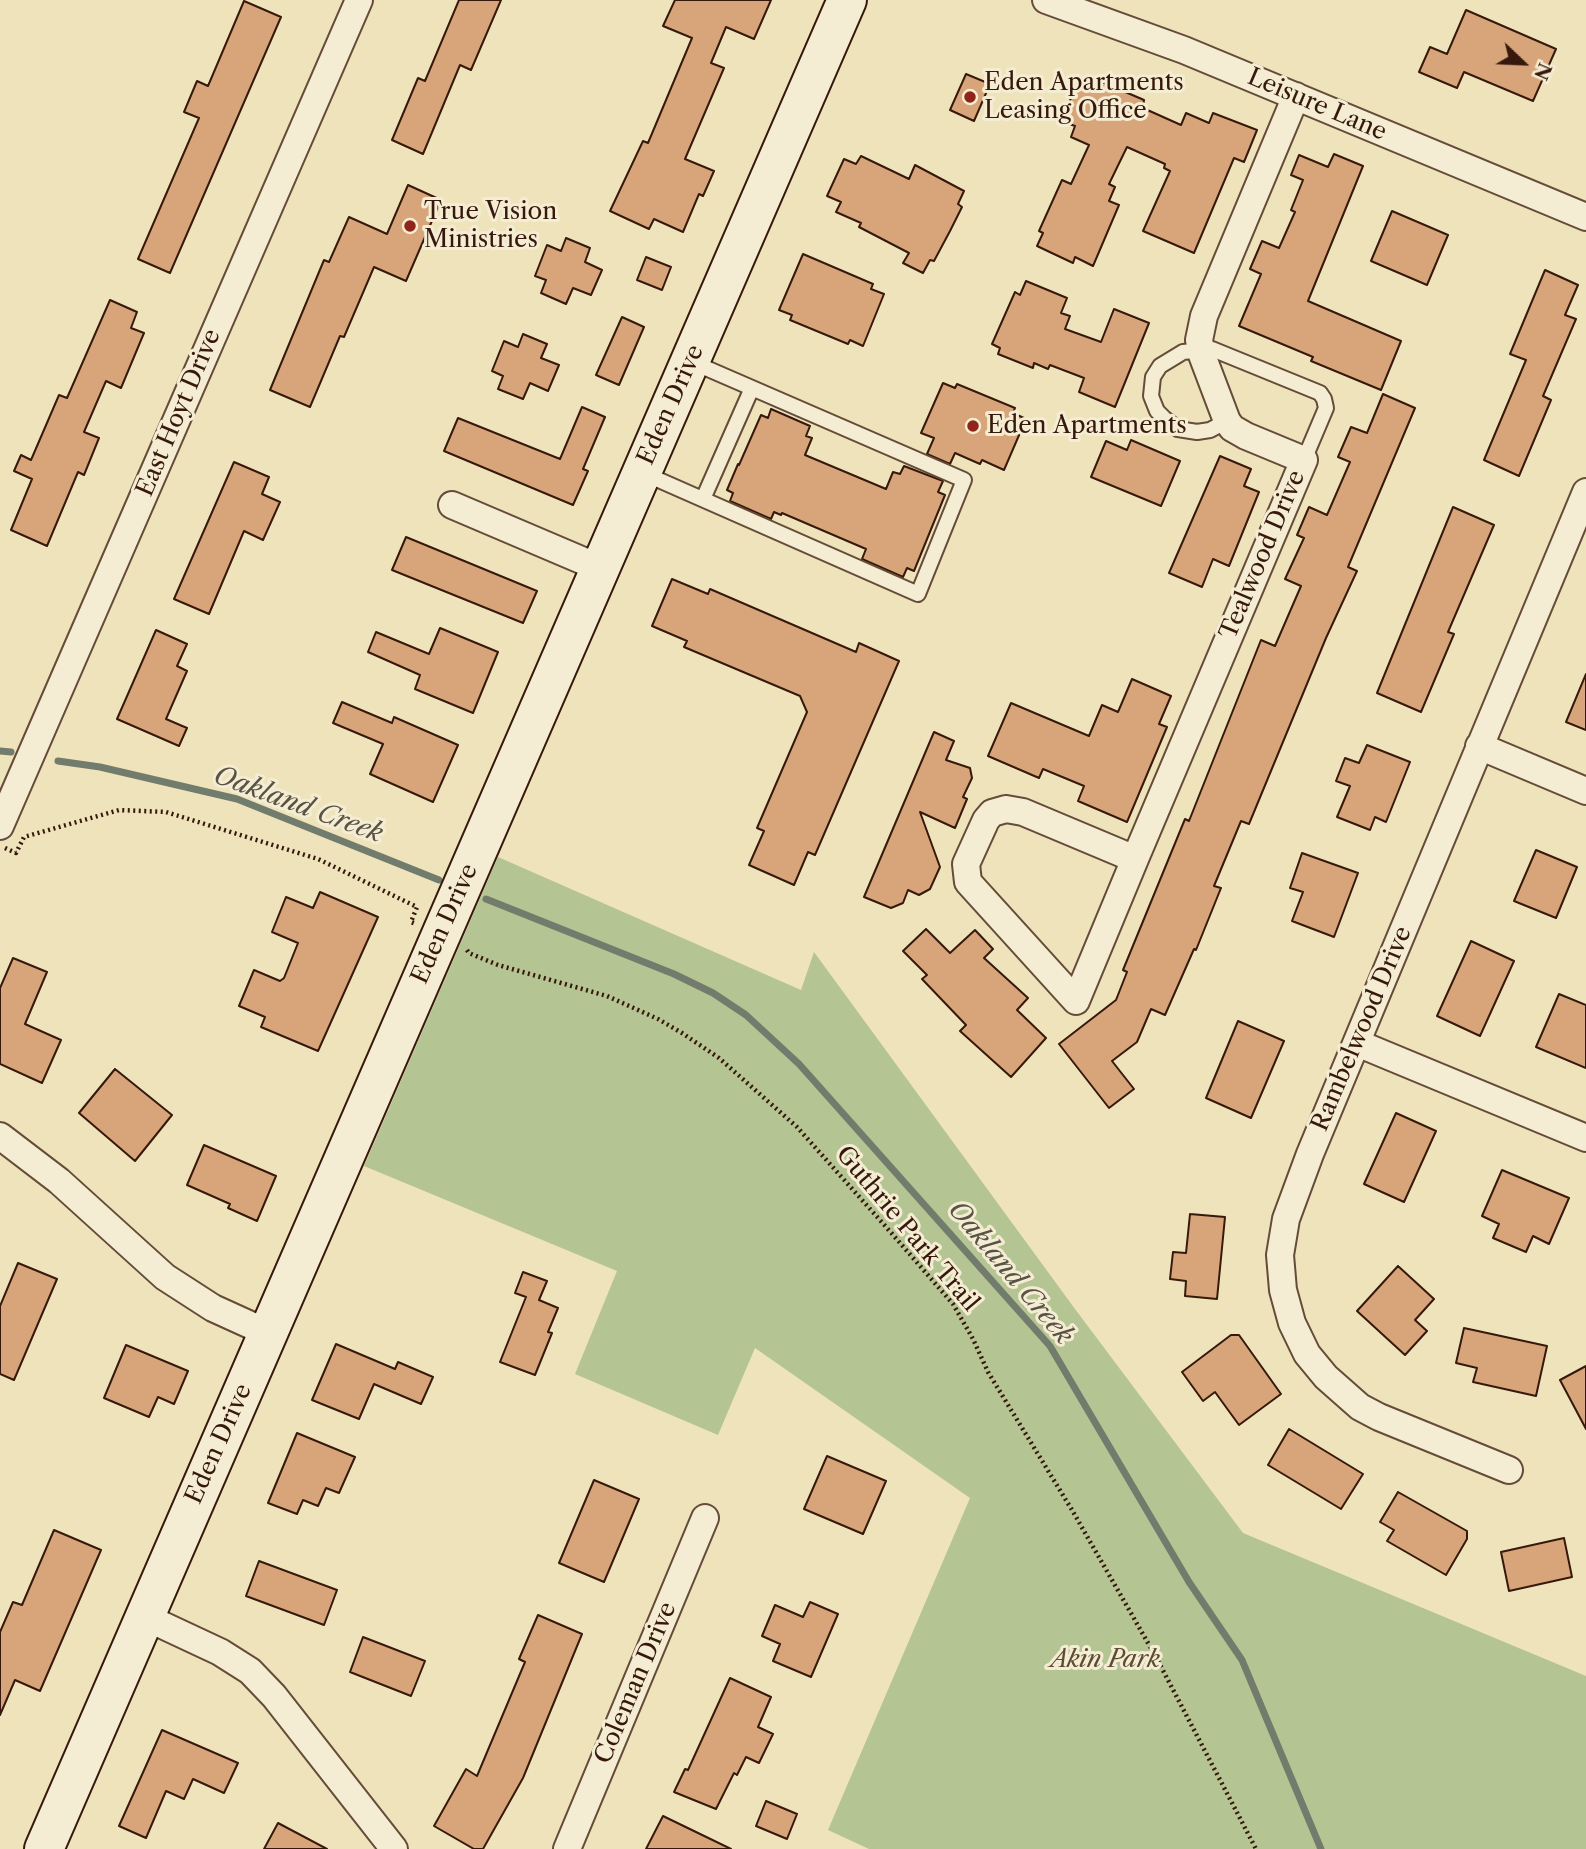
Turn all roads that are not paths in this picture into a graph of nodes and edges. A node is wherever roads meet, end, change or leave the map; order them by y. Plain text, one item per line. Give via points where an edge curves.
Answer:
1 (359, 0) edge
2 (847, 0) edge
3 (1046, 0) edge
4 (1296, 96) junction
5 (1586, 217) edge
6 (1200, 348) junction
7 (690, 361) junction
8 (752, 388) junction
9 (1227, 421) junction
10 (1304, 460) junction
11 (642, 472) junction
12 (1586, 492) edge
13 (703, 499) junction
14 (452, 505) dead end
15 (600, 568) junction
16 (1479, 747) junction
17 (1586, 791) edge
18 (5, 838) edge
19 (1135, 859) junction
20 (1357, 1043) junction
21 (0, 1136) edge
22 (1586, 1138) edge
23 (268, 1333) junction
24 (1509, 1470) dead end
25 (705, 1518) dead end
26 (143, 1616) junction
27 (44, 1849) edge
28 (394, 1849) edge
29 (567, 1849) edge

1 - 18 street, East Hoyt Drive
2 - 7 street, Eden Drive
3 - 4 street, Leisure Lane
4 - 5 street, Leisure Lane
4 - 6 street via 1204,316
6 - 9 street
6 - 9 lane via 1160,366 1153,377 1151,396 1157,411 1178,429 1210,430
6 - 10 lane via 1230,354 1322,396 1326,408
7 - 8 lane
7 - 11 street, Eden Drive
8 - 13 lane
8 - 13 lane via 964,480 918,594
9 - 10 street, Tealwood Drive via 1239,433
10 - 19 street, Tealwood Drive
11 - 13 lane
11 - 15 street, Eden Drive
12 - 16 street, Rambelwood Drive
14 - 15 street
15 - 23 street, Eden Drive
16 - 17 street
16 - 20 street, Rambelwood Drive
19 - 19 street, Tealwood Drive via 1006,808 986,820 966,873 976,894 1076,1001
20 - 22 street
20 - 24 street, Rambelwood Drive via 1286,1219 1281,1272 1292,1323 1317,1367 1360,1407
21 - 23 street via 59,1181 165,1277 214,1308
23 - 26 street, Eden Drive
25 - 29 street, Coleman Drive
26 - 27 street, Eden Drive
26 - 28 street via 250,1671

